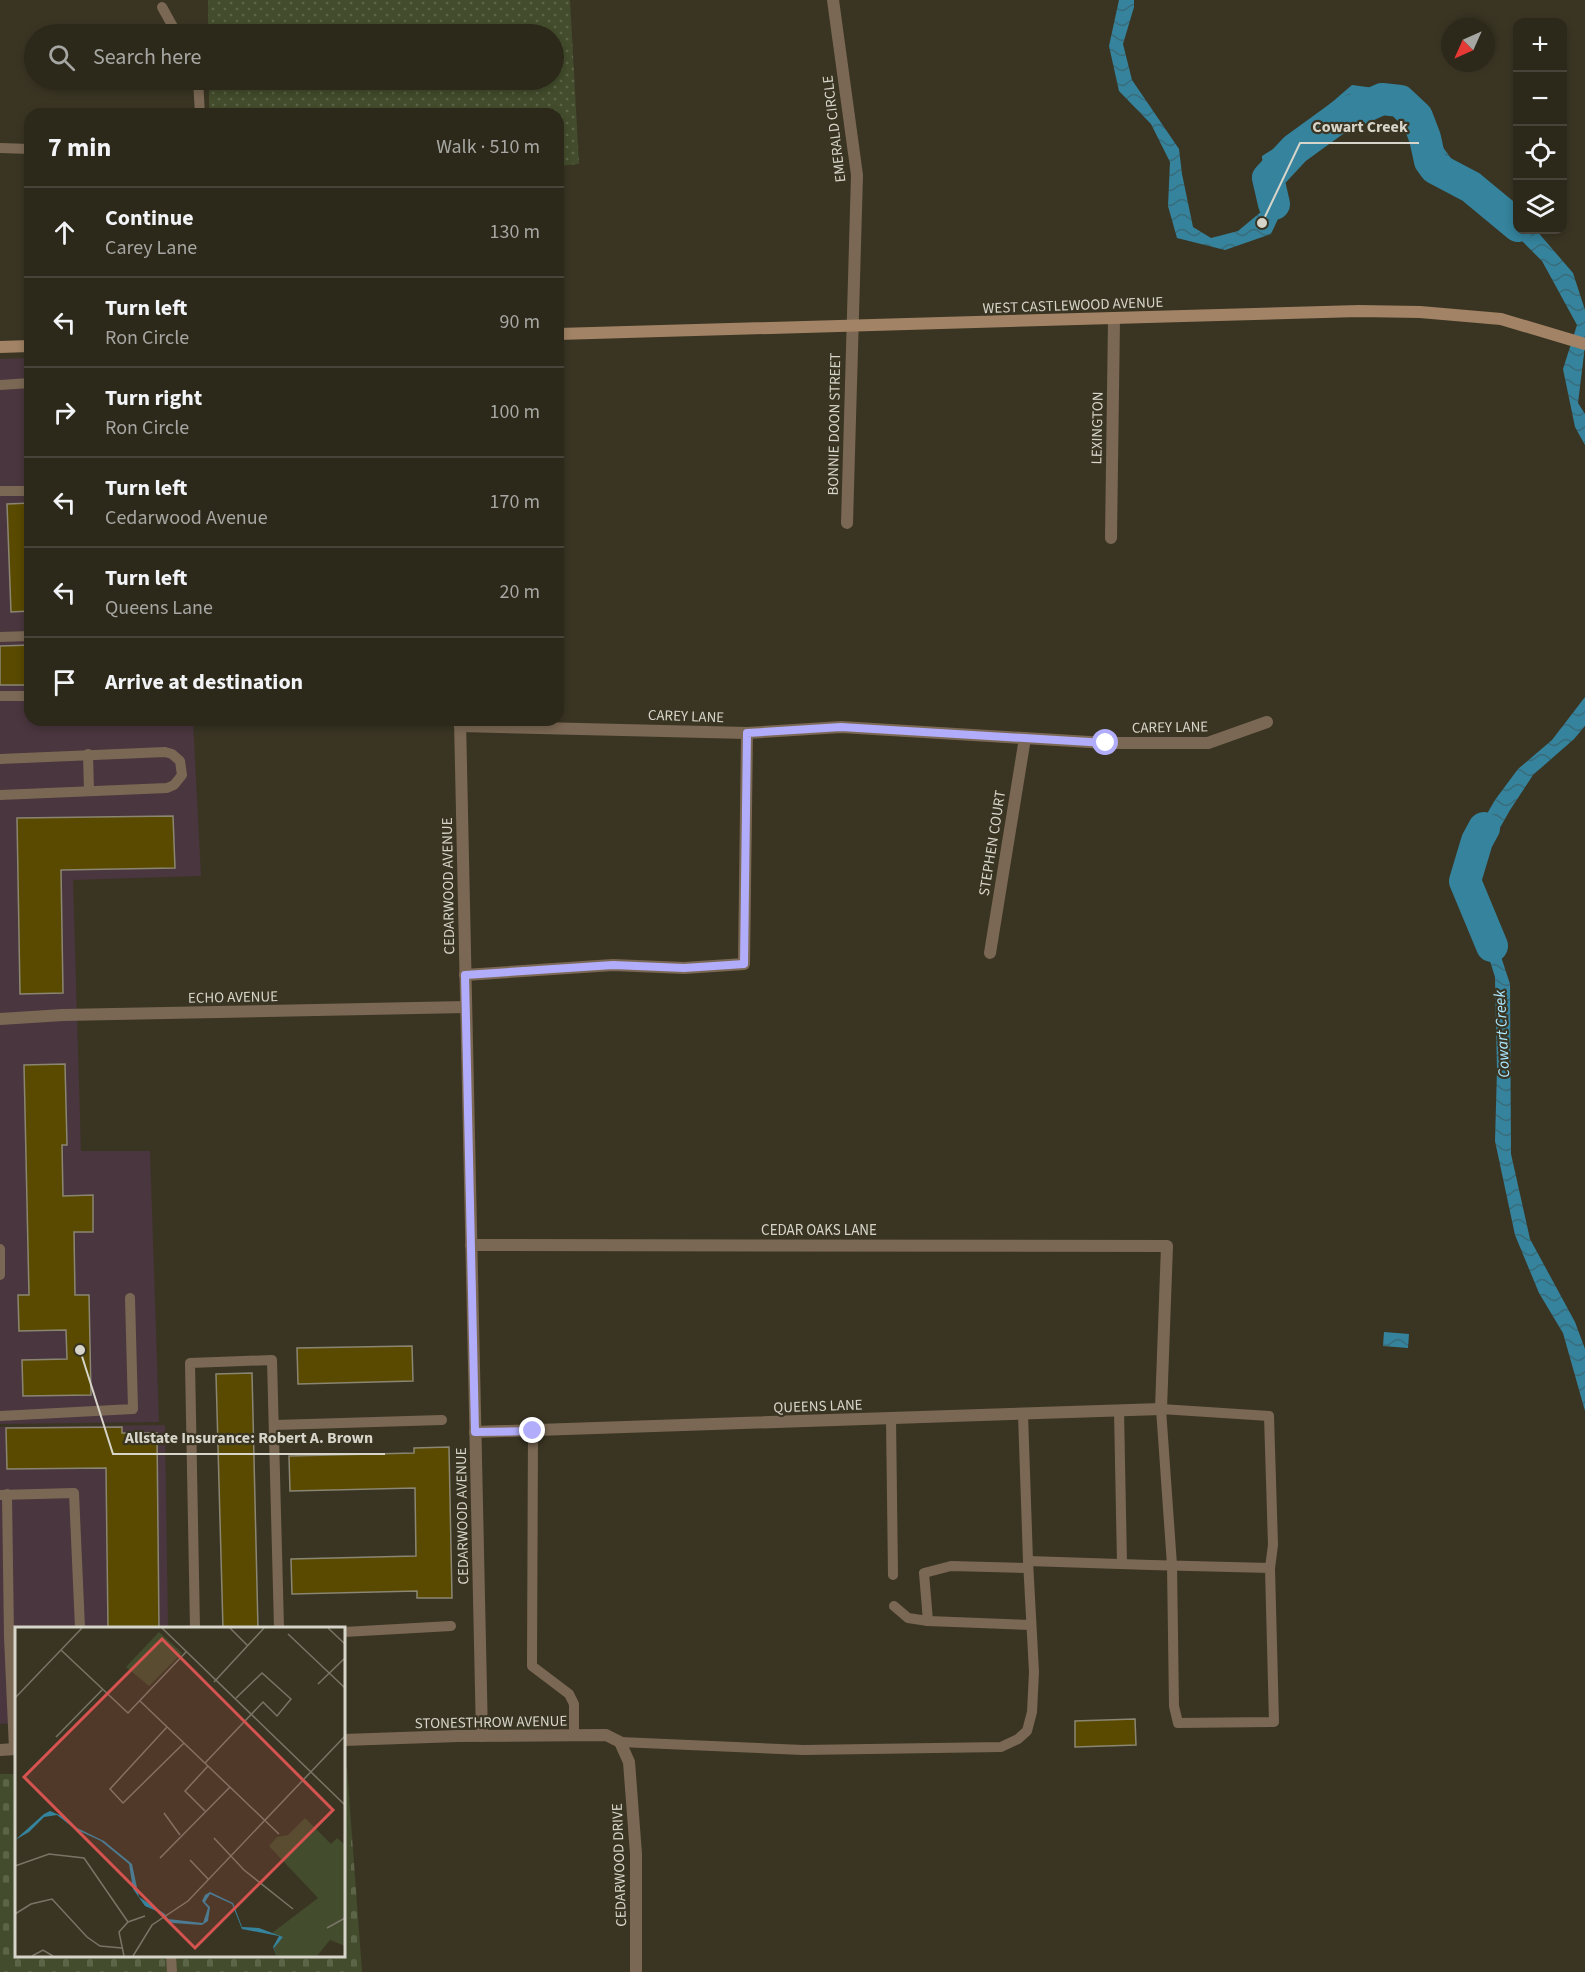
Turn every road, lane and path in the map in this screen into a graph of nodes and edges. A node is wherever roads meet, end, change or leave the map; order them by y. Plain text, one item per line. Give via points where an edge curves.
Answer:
1 (832, 0) edge
2 (162, 7) dead end
3 (171, 24) edge
4 (199, 90) edge
5 (200, 108) edge
6 (0, 148) edge
7 (24, 149) edge
8 (1114, 319) junction
9 (852, 326) junction
10 (564, 334) edge
11 (1585, 344) edge
12 (24, 346) edge
13 (0, 347) edge
14 (24, 383) edge
15 (0, 385) edge
16 (0, 491) edge
17 (24, 491) edge
18 (847, 524) dead end
19 (1111, 538) dead end
20 (24, 636) edge
21 (0, 637) edge
22 (0, 696) edge
23 (24, 696) edge
24 (1267, 722) dead end
25 (460, 726) edge
26 (546, 726) edge
27 (747, 733) junction
28 (1025, 738) junction
29 (88, 754) junction
30 (0, 759) edge
31 (89, 791) junction
32 (0, 795) edge
33 (990, 953) dead end
34 (465, 975) junction
35 (466, 1007) junction
36 (0, 1019) edge
37 (471, 1245) junction
38 (0, 1249) edge
39 (0, 1275) edge
40 (130, 1298) dead end
41 (1161, 1409) junction
42 (1119, 1410) junction
43 (1023, 1414) junction
44 (0, 1416) edge
45 (891, 1418) junction
46 (442, 1420) dead end
47 (275, 1425) junction
48 (533, 1431) junction
49 (475, 1432) junction
50 (4, 1494) edge
51 (1028, 1564) junction
52 (1122, 1564) junction
53 (1172, 1565) junction
54 (1270, 1568) junction
55 (893, 1575) dead end
56 (894, 1606) dead end
57 (927, 1622) junction
58 (1031, 1625) junction
59 (451, 1626) dead end
60 (80, 1627) edge
61 (195, 1627) edge
62 (279, 1627) edge
63 (345, 1632) edge
64 (8, 1637) edge
65 (574, 1735) junction
66 (482, 1736) junction
67 (345, 1740) edge
68 (620, 1742) junction
69 (15, 1749) edge
70 (0, 1750) edge
71 (171, 1957) edge
72 (172, 1972) edge
73 (636, 1972) edge

1 - 9 street, EMERALD CIRCLE via 856,175
2 - 3 lane
4 - 5 lane
6 - 7 lane
8 - 9 street, WEST CASTLEWOOD AVENUE
8 - 11 street, WEST CASTLEWOOD AVENUE via 1420,312 1501,319
8 - 19 street, LEXINGTON
9 - 10 street, WEST CASTLEWOOD AVENUE
9 - 18 street, BONNIE DOON STREET
12 - 13 street
14 - 15 lane
16 - 17 lane
20 - 21 lane
22 - 23 lane
24 - 28 street, CAREY LANE via 1208,743
25 - 34 street, CEDARWOOD AVENUE
26 - 27 street, CAREY LANE
27 - 28 street, CAREY LANE via 841,727
27 - 34 street via 744,964 684,968 613,965
28 - 33 street, STEPHEN COURT
29 - 30 lane
29 - 31 lane
29 - 31 lane via 165,752 180,761 182,775 167,788
31 - 32 lane
34 - 35 street, CEDARWOOD AVENUE
35 - 36 street, ECHO AVENUE
35 - 37 street, CEDARWOOD AVENUE
37 - 41 street, CEDAR OAKS LANE via 1167,1246
37 - 49 street, CEDARWOOD AVENUE
38 - 39 lane
40 - 44 lane via 134,1409
41 - 42 street, QUEENS LANE
41 - 53 lane
41 - 54 lane via 1269,1416 1273,1545
42 - 43 street, QUEENS LANE
42 - 52 lane
43 - 45 street, QUEENS LANE
43 - 51 lane
45 - 48 street, QUEENS LANE
45 - 55 lane
46 - 47 lane
47 - 61 lane via 272,1360 190,1364
47 - 62 lane
48 - 49 street, QUEENS LANE
48 - 65 lane via 532,1666 569,1694 574,1704
49 - 66 street, CEDARWOOD AVENUE
50 - 60 lane via 74,1493
50 - 64 lane
51 - 52 lane
51 - 57 lane via 951,1566 924,1573
51 - 58 lane
52 - 53 lane
53 - 54 lane
53 - 54 lane via 1174,1706 1178,1723 1274,1722
56 - 57 lane via 908,1618
57 - 58 lane
58 - 68 lane via 1032,1712 1027,1731 1001,1747 803,1750
59 - 63 lane
64 - 69 lane
65 - 66 street, STONESTHROW AVENUE
65 - 68 street, STONESTHROW AVENUE via 606,1735
66 - 67 street, STONESTHROW AVENUE
68 - 73 street, CEDARWOOD DRIVE via 628,1758 636,1854
69 - 70 street
71 - 72 lane

